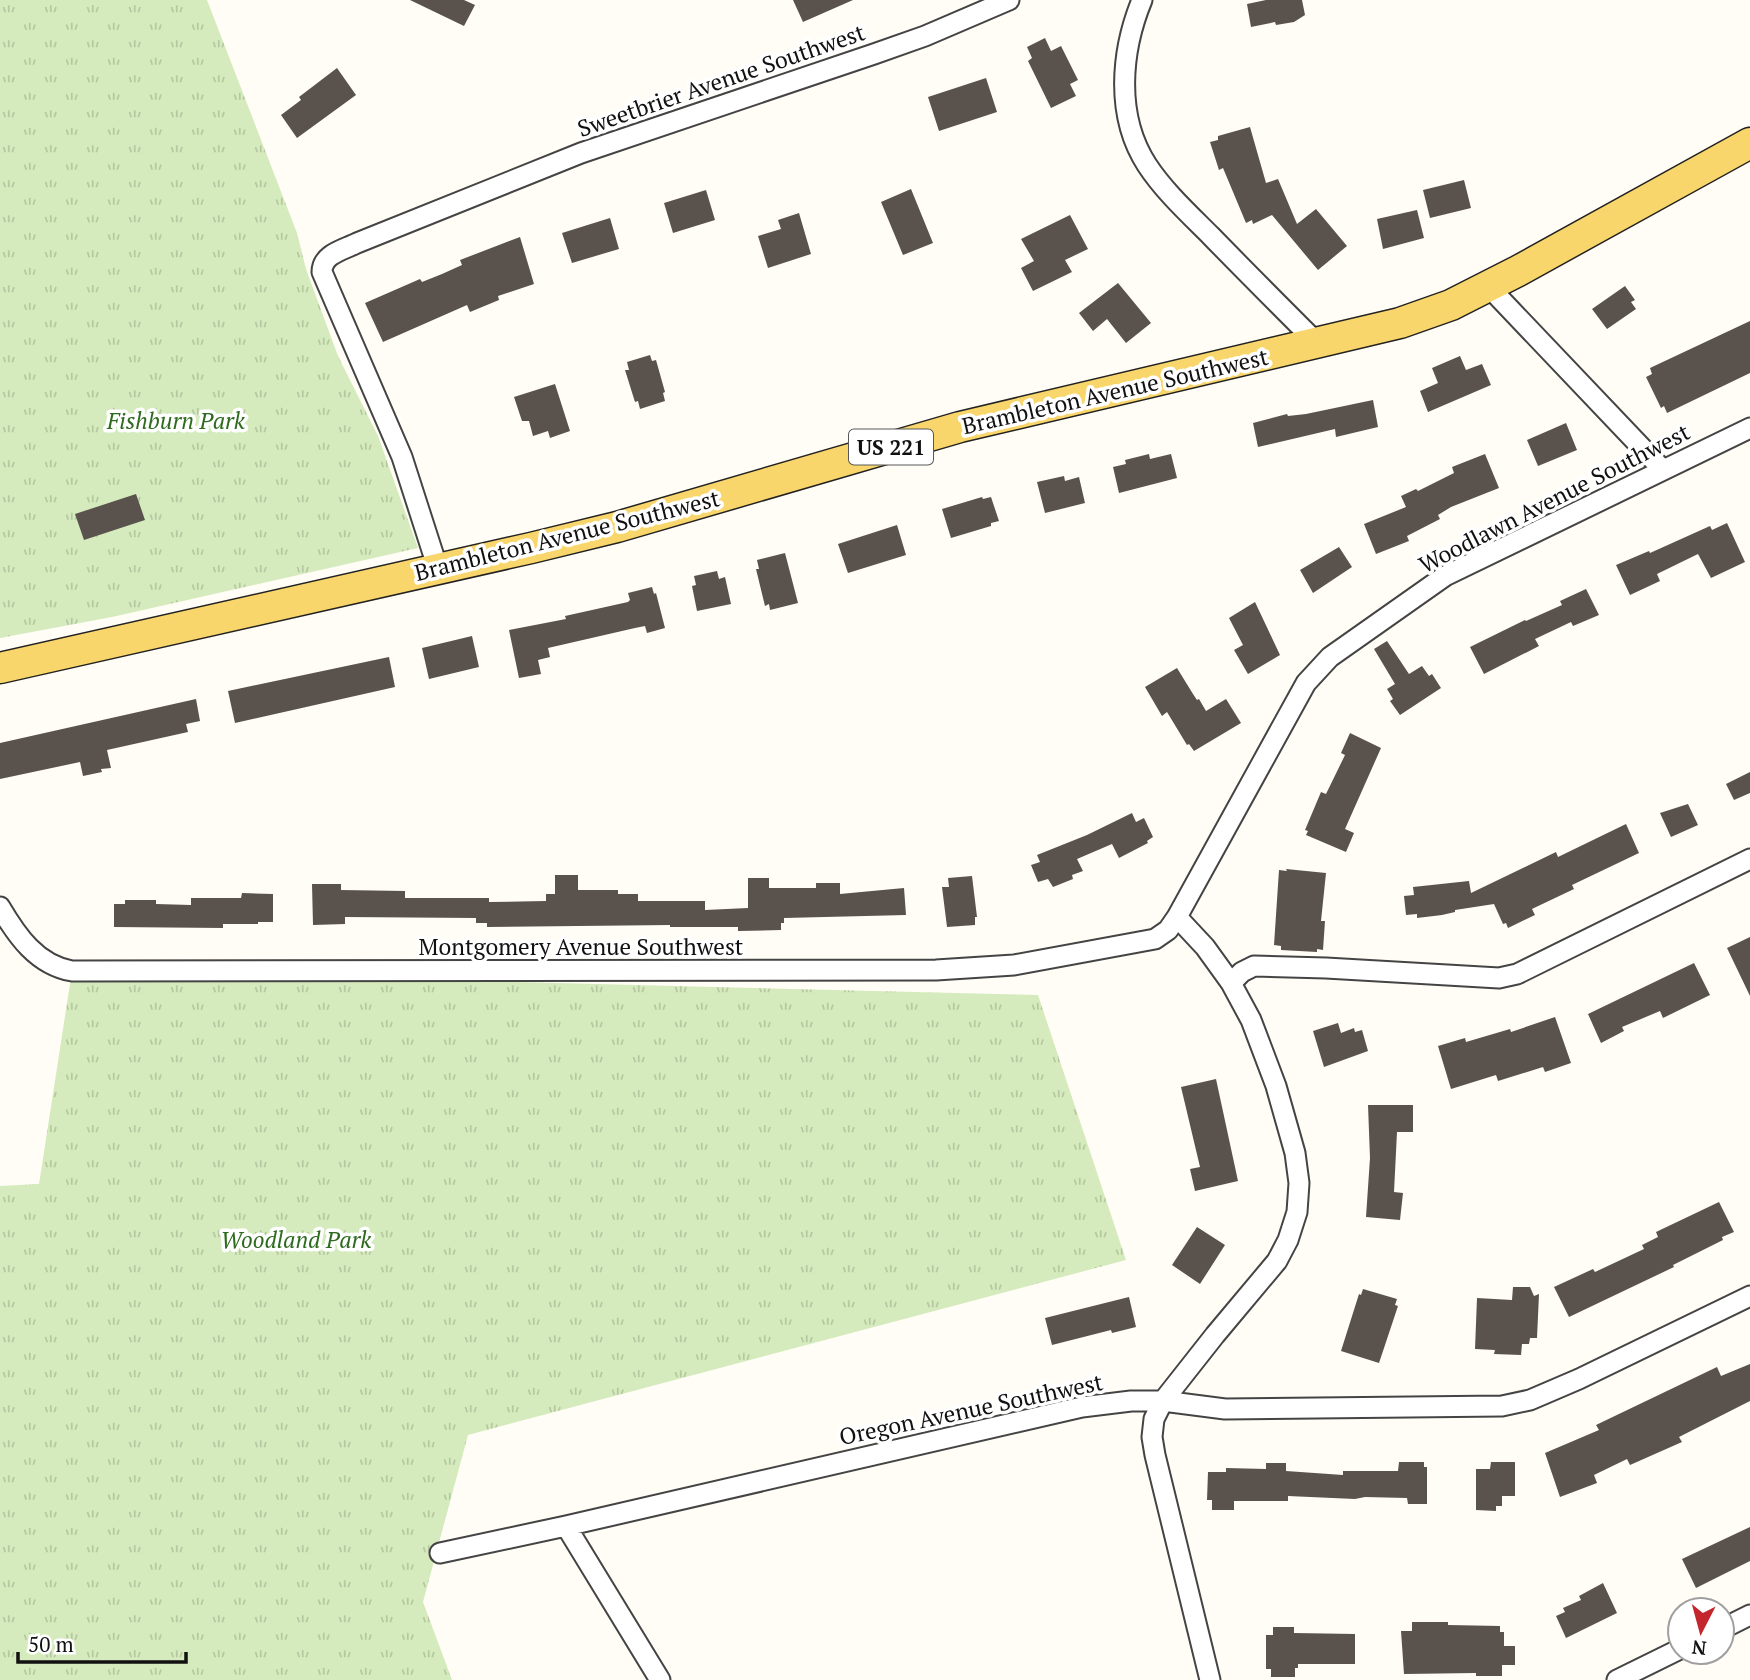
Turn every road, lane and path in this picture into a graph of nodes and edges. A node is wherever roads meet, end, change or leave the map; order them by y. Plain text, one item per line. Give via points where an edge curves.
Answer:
1 (1009, 0) edge
2 (1142, 0) edge
3 (1750, 143) edge
4 (1489, 286) junction
5 (1317, 342) junction
6 (1750, 428) edge
7 (1663, 470) junction
8 (438, 569) junction
9 (0, 668) edge
10 (1750, 859) edge
11 (0, 908) edge
12 (1177, 917) junction
13 (1231, 983) junction
14 (1750, 1296) edge
15 (1163, 1401) junction
16 (566, 1526) junction
17 (440, 1553) dead end
18 (1666, 1656) edge
19 (660, 1680) edge
20 (1210, 1680) edge
21 (1617, 1680) edge

1 - 8 street, Sweetbrier Avenue Southwest via 925,36 581,153 326,258 322,272 402,457
2 - 5 street via 1127,50 1124,81 1134,139 1146,164
3 - 4 main road, Brambleton Avenue Southwest / US 221
4 - 5 main road, Brambleton Avenue Southwest / US 221 via 1400,323
4 - 7 street
5 - 8 main road, Brambleton Avenue Southwest / US 221 via 960,427 617,527
6 - 7 street, Woodlawn Avenue Southwest
7 - 12 street, Woodlawn Avenue Southwest via 1445,576 1330,657 1306,683
8 - 9 main road, Brambleton Avenue Southwest / US 221
10 - 13 street via 1517,974 1499,978 1254,966
11 - 12 street, Montgomery Avenue Southwest via 40,958 72,971 974,969 1137,944 1155,939
12 - 13 street
13 - 15 street via 1251,1020 1276,1086 1295,1153 1297,1212 1272,1268
14 - 15 street, Oregon Avenue Southwest via 1579,1379 1530,1400 1502,1406 1225,1409
15 - 16 street, Oregon Avenue Southwest via 1049,1413
15 - 20 street via 1152,1437
16 - 17 street, Oregon Avenue Southwest
16 - 19 street
18 - 21 street

